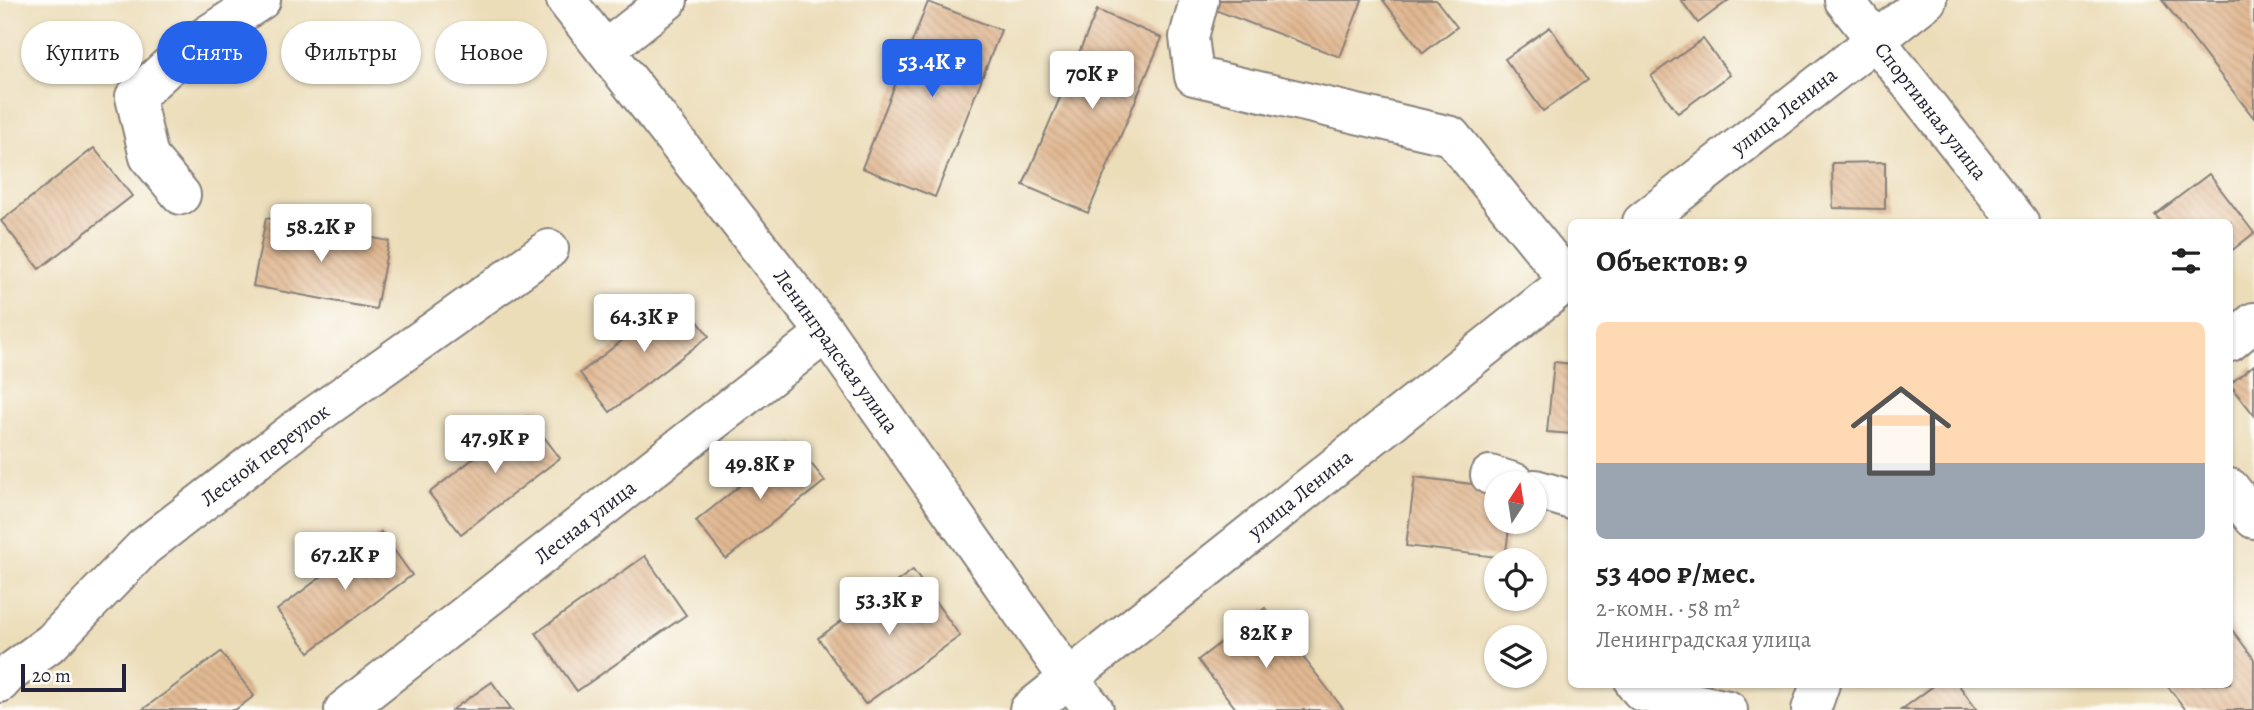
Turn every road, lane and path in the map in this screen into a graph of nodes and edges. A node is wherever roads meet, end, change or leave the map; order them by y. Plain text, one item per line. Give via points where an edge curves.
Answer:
1 (261, 0) edge
2 (566, 0) edge
3 (668, 0) edge
4 (1199, 0) edge
5 (1844, 0) edge
6 (1927, 0) edge
7 (1874, 40) junction
8 (605, 50) junction
9 (181, 195) dead end
10 (1646, 219) edge
11 (2017, 219) edge
12 (550, 249) dead end
13 (1568, 277) edge
14 (1568, 281) edge
15 (2254, 322) edge
16 (826, 333) junction
17 (2233, 340) edge
18 (2233, 492) edge
19 (1547, 493) edge
20 (1568, 499) edge
21 (2254, 519) edge
22 (1069, 679) junction
23 (0, 683) edge
24 (1638, 688) edge
25 (1819, 688) edge
26 (344, 710) edge
27 (1029, 710) edge
28 (1094, 710) edge
29 (1728, 710) edge
30 (1811, 710) edge

1 - 9 street via 191,46 135,97 149,157
2 - 8 street, Ленинградская улица
3 - 8 street
4 - 13 street via 1189,37 1194,76 1451,136
5 - 7 street, Спортивная улица
6 - 7 street, улица Ленина
7 - 10 street, улица Ленина
7 - 11 street, Спортивная улица
8 - 16 street, Ленинградская улица
12 - 23 street, Лесной переулок via 303,425 144,547 52,642
14 - 22 street, улица Ленина
15 - 17 street
16 - 22 street, Ленинградская улица
16 - 26 street, Лесная улица
18 - 21 street
19 - 20 street
22 - 27 street, улица Ленина
22 - 28 street, Ленинградская улица
24 - 29 street
25 - 30 street

